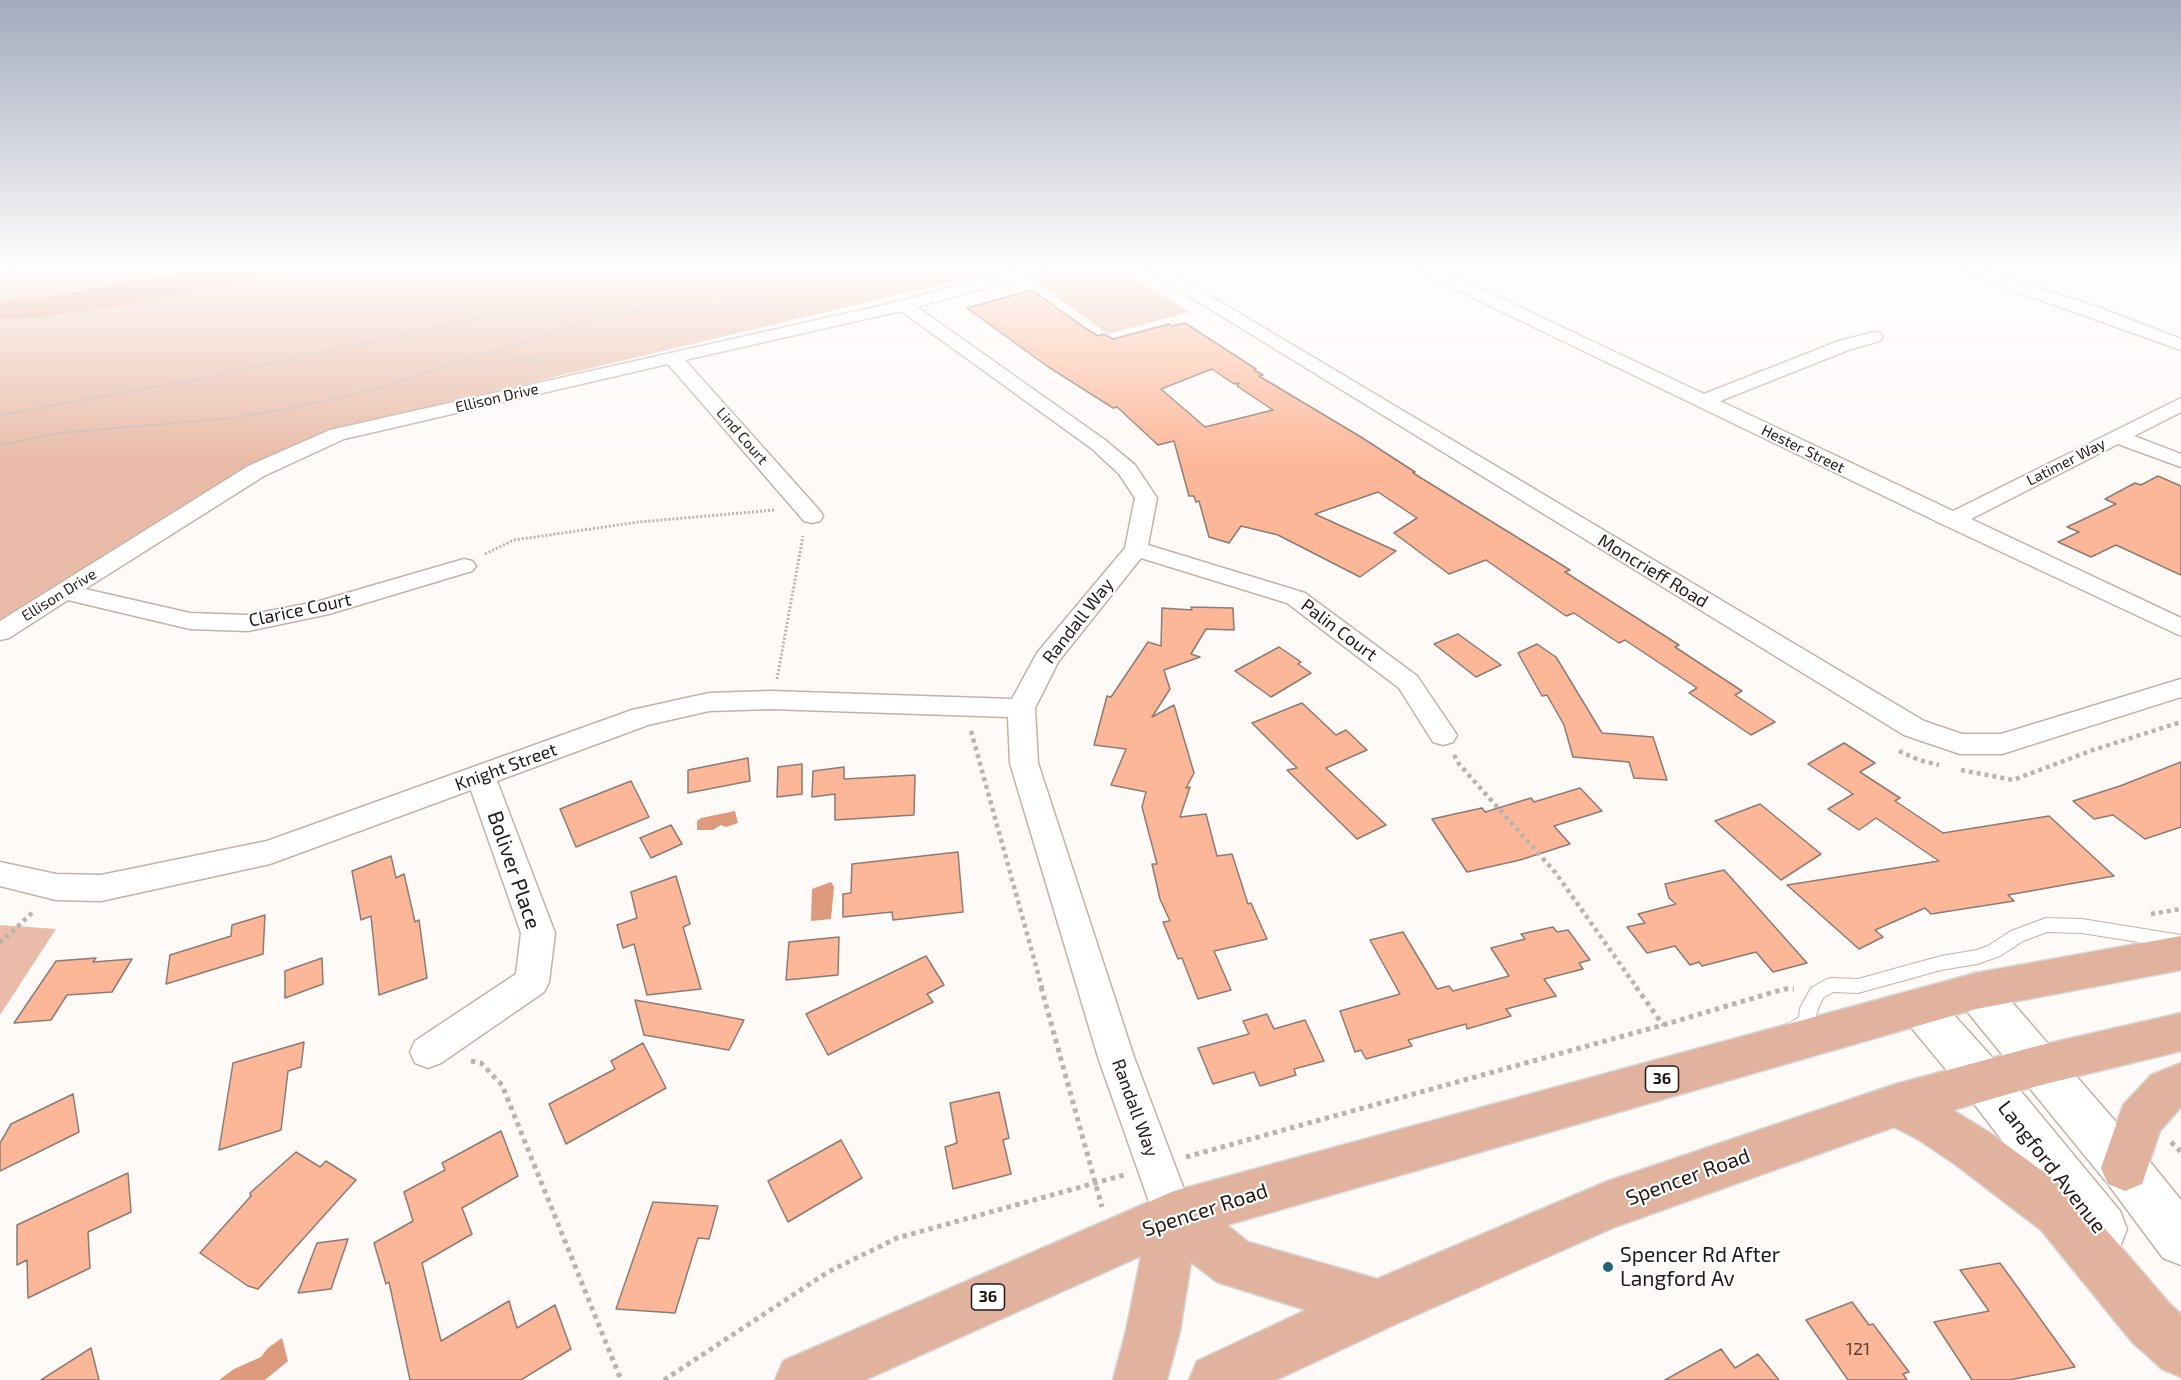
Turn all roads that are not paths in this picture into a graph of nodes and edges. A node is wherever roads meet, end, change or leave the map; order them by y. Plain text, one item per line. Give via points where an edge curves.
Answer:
1 (777, 333) edge
2 (944, 333) edge
3 (1260, 333) edge
4 (1561, 333) edge
5 (2150, 333) edge
6 (1874, 336) dead end
7 (2181, 345) edge
8 (672, 357) junction
9 (1703, 401) junction
10 (2181, 404) edge
11 (2116, 436) junction
12 (2181, 461) edge
13 (807, 510) road end
14 (1952, 520) junction
15 (1136, 549) junction
16 (464, 566) road end
17 (64, 592) junction
18 (2181, 628) edge
19 (0, 632) edge
20 (2181, 688) edge
21 (1021, 708) junction
22 (1443, 735) road end
23 (481, 777) junction
24 (0, 874) edge
25 (2181, 942) edge
26 (2181, 953) edge
27 (1976, 991) junction
28 (1920, 1007) junction
29 (2181, 1032) edge
30 (1765, 1050) junction
31 (428, 1052) road end
32 (2037, 1066) junction
33 (1984, 1081) junction
34 (2181, 1084) edge
35 (1896, 1106) junction
36 (2125, 1168) junction
37 (1174, 1216) junction
38 (2181, 1240) edge
39 (1377, 1305) junction
40 (2181, 1329) edge
41 (2181, 1350) edge
42 (802, 1380) edge
43 (1140, 1380) edge
44 (1216, 1380) edge

1 - 8 street, Ellison Drive
2 - 15 street, Randall Way via 1098,444 1127,470 1146,498
3 - 20 street, Moncrieff Road via 1914,728 1960,744 2002,744
4 - 9 street, Hester Street
5 - 7 street
6 - 9 street
8 - 13 street, Lind Court
8 - 17 street, Ellison Drive via 337,434 256,471
9 - 14 street, Hester Street
10 - 11 street, Latimer Way
11 - 12 street
11 - 14 street, Latimer Way
14 - 18 street, Hester Street
15 - 21 street, Randall Way via 1046,659
15 - 22 street, Palin Court via 1296,598 1408,682
16 - 17 street, Clarice Court via 320,609 248,623 190,621
17 - 19 street, Ellison Drive
21 - 23 street, Knight Street via 771,700 709,702 642,717
21 - 37 street, Randall Way via 1024,763 1116,1057
23 - 24 street, Knight Street via 270,852 101,888 56,887
23 - 31 street, Boliver Place via 538,933 532,982
25 - 30 lane, Spencer Road via 2082,926 2046,925 1977,957 1858,986 1832,985 1817,993 1807,1022
26 - 27 main road, Spencer Road / 36
27 - 28 main road, Spencer Road / 36
27 - 32 main road
28 - 30 main road, Spencer Road / 36
28 - 33 main road, Langford Avenue
29 - 32 main road, Spencer Road
30 - 37 main road, Spencer Road / 36
32 - 33 main road, Spencer Road
32 - 36 main road
33 - 35 main road, Spencer Road
33 - 40 main road, Langford Avenue
34 - 36 main road via 2167,1090 2140,1120
35 - 39 main road, Spencer Road via 1608,1205
35 - 41 main road via 1973,1149 2059,1213 2151,1323
36 - 38 main road
37 - 39 main road via 1235,1264
37 - 42 main road, Spencer Road / 36
37 - 43 main road
39 - 44 main road, Spencer Road

